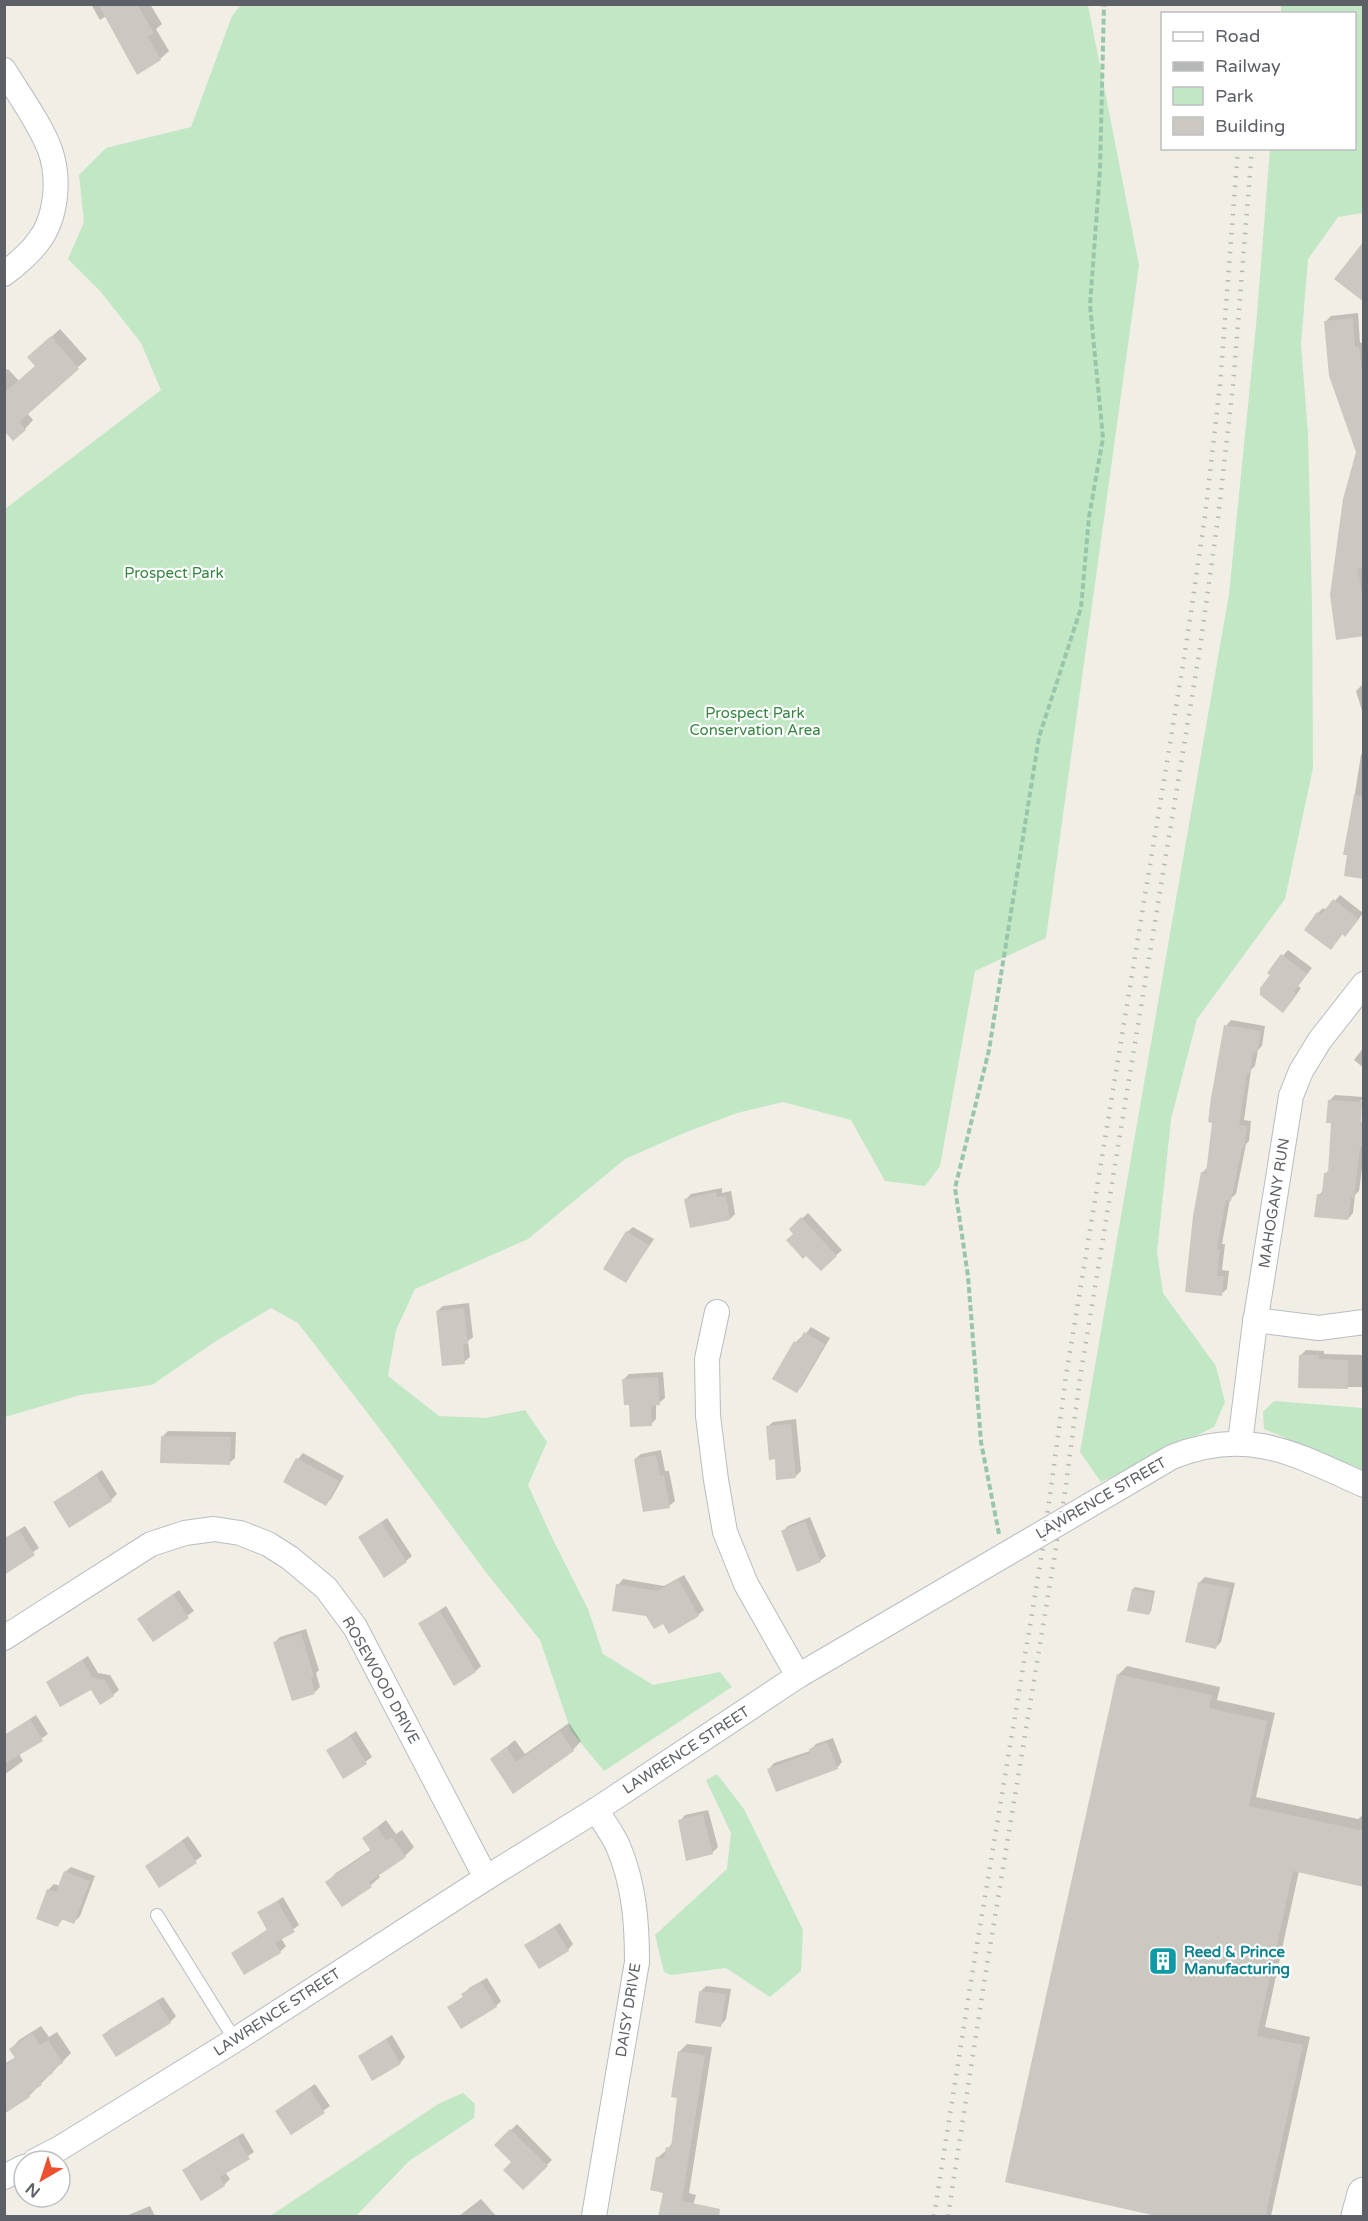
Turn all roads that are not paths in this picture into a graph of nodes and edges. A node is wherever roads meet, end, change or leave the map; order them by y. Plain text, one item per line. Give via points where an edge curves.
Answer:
1 (4, 70) edge
2 (4, 274) edge
3 (1364, 984) edge
4 (717, 1312) dead end
5 (1255, 1320) junction
6 (1364, 1322) edge
7 (1240, 1443) junction
8 (1364, 1485) edge
9 (4, 1638) edge
10 (798, 1677) junction
11 (596, 1809) junction
12 (486, 1878) junction
13 (157, 1915) dead end
14 (235, 2040) junction
15 (58, 2149) edge
16 (1364, 2194) edge
17 (594, 2217) edge
18 (1359, 2217) edge

1 - 2 street via 50,149 56,179 42,237
3 - 5 street, MAHOGANY RUN via 1320,1040 1291,1096
4 - 10 street via 707,1359 708,1416 725,1532 746,1584
5 - 6 street via 1319,1328
5 - 7 street, MAHOGANY RUN
7 - 8 street, LAWRENCE STREET via 1277,1448
7 - 10 street, LAWRENCE STREET via 1194,1448 1172,1457
9 - 12 street, ROSEWOOD DRIVE via 151,1544 214,1529 240,1533 268,1544 326,1588 355,1627
10 - 11 street, LAWRENCE STREET
11 - 12 street, LAWRENCE STREET
11 - 17 street, DAISY DRIVE via 617,1844 630,1881 637,1922 637,1962
12 - 14 street, LAWRENCE STREET
13 - 14 lane
14 - 15 street, LAWRENCE STREET
16 - 18 main road

